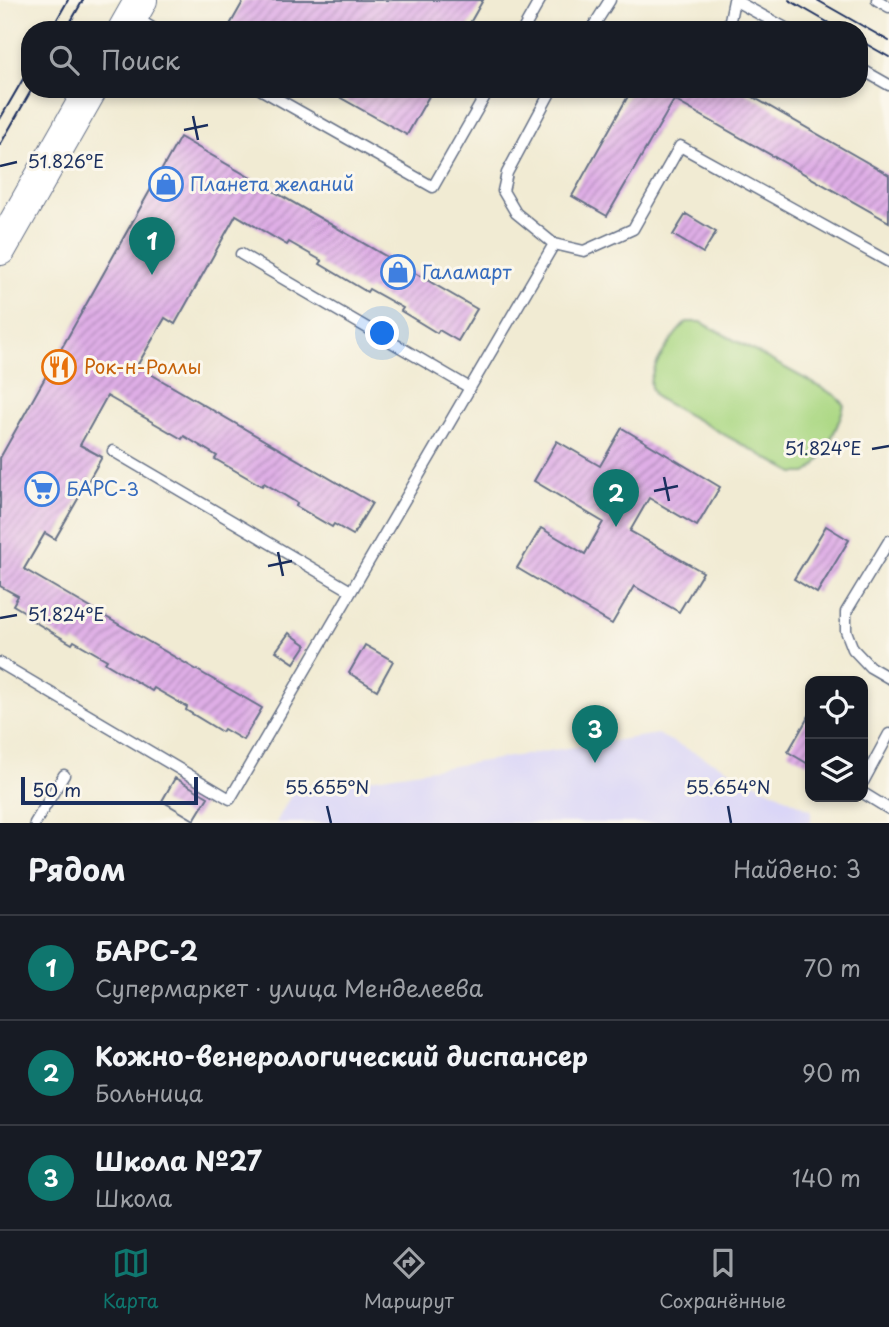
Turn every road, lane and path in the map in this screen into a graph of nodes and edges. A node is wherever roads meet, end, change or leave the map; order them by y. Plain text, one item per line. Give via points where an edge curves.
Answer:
1 (540, 0) edge
2 (610, 0) edge
3 (734, 0) edge
4 (877, 0) edge
5 (889, 7) edge
6 (528, 21) edge
7 (597, 21) edge
8 (730, 21) edge
9 (772, 21) edge
10 (868, 73) edge
11 (889, 85) edge
12 (85, 98) edge
13 (276, 98) edge
14 (484, 98) edge
15 (547, 98) edge
16 (554, 244) junction
17 (0, 249) edge
18 (241, 254) dead end
19 (889, 262) edge
20 (470, 388) junction
21 (113, 452) dead end
22 (889, 541) edge
23 (351, 591) junction
24 (0, 663) edge
25 (889, 678) edge
26 (889, 734) edge
27 (868, 773) edge
28 (64, 775) dead end
29 (868, 796) edge
30 (889, 809) edge
31 (35, 823) edge

1 - 6 lane
2 - 7 lane
3 - 8 lane
3 - 9 lane
4 - 5 lane
10 - 11 lane
12 - 17 main road
13 - 14 lane via 433,187
15 - 16 lane via 503,191 516,213
16 - 19 lane via 584,251 634,229 680,146
16 - 20 lane
18 - 20 lane
20 - 23 lane
21 - 23 lane
22 - 25 lane via 846,612 846,631 853,649
23 - 24 lane via 230,799
26 - 27 lane
28 - 31 lane
29 - 30 lane

